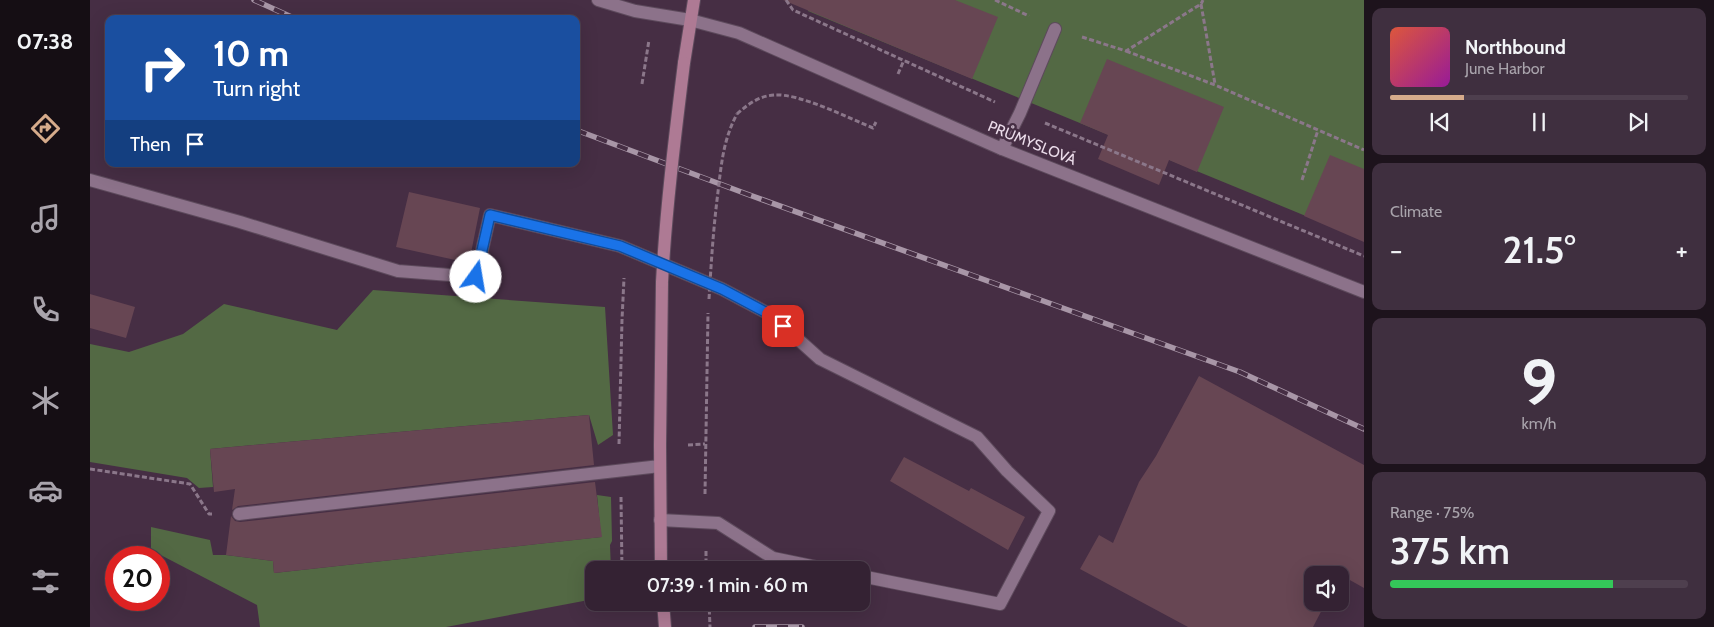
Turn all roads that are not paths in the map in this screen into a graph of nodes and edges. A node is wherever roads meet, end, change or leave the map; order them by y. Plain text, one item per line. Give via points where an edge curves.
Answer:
1 (598, 0) edge
2 (694, 0) edge
3 (690, 20) junction
4 (1055, 28) road end
5 (1002, 149) junction
6 (90, 180) edge
7 (1364, 292) edge
8 (660, 466) junction
9 (239, 514) road end
10 (660, 520) junction
11 (661, 561) edge
12 (788, 561) edge
13 (870, 578) edge
14 (663, 611) edge
15 (664, 627) edge

1 - 3 street, PRŮMYSLOVÁ
2 - 3 main road
3 - 5 street, PRŮMYSLOVÁ via 739,33
3 - 8 main road, bridge via 665,226
4 - 5 street
5 - 7 street, PRŮMYSLOVÁ
6 - 13 street via 398,271 476,277 490,215 620,246 730,293 771,315 820,358 976,437 1049,511 1000,604
8 - 9 street
8 - 10 main road
10 - 11 main road
10 - 12 street via 718,523 773,558
14 - 15 main road

